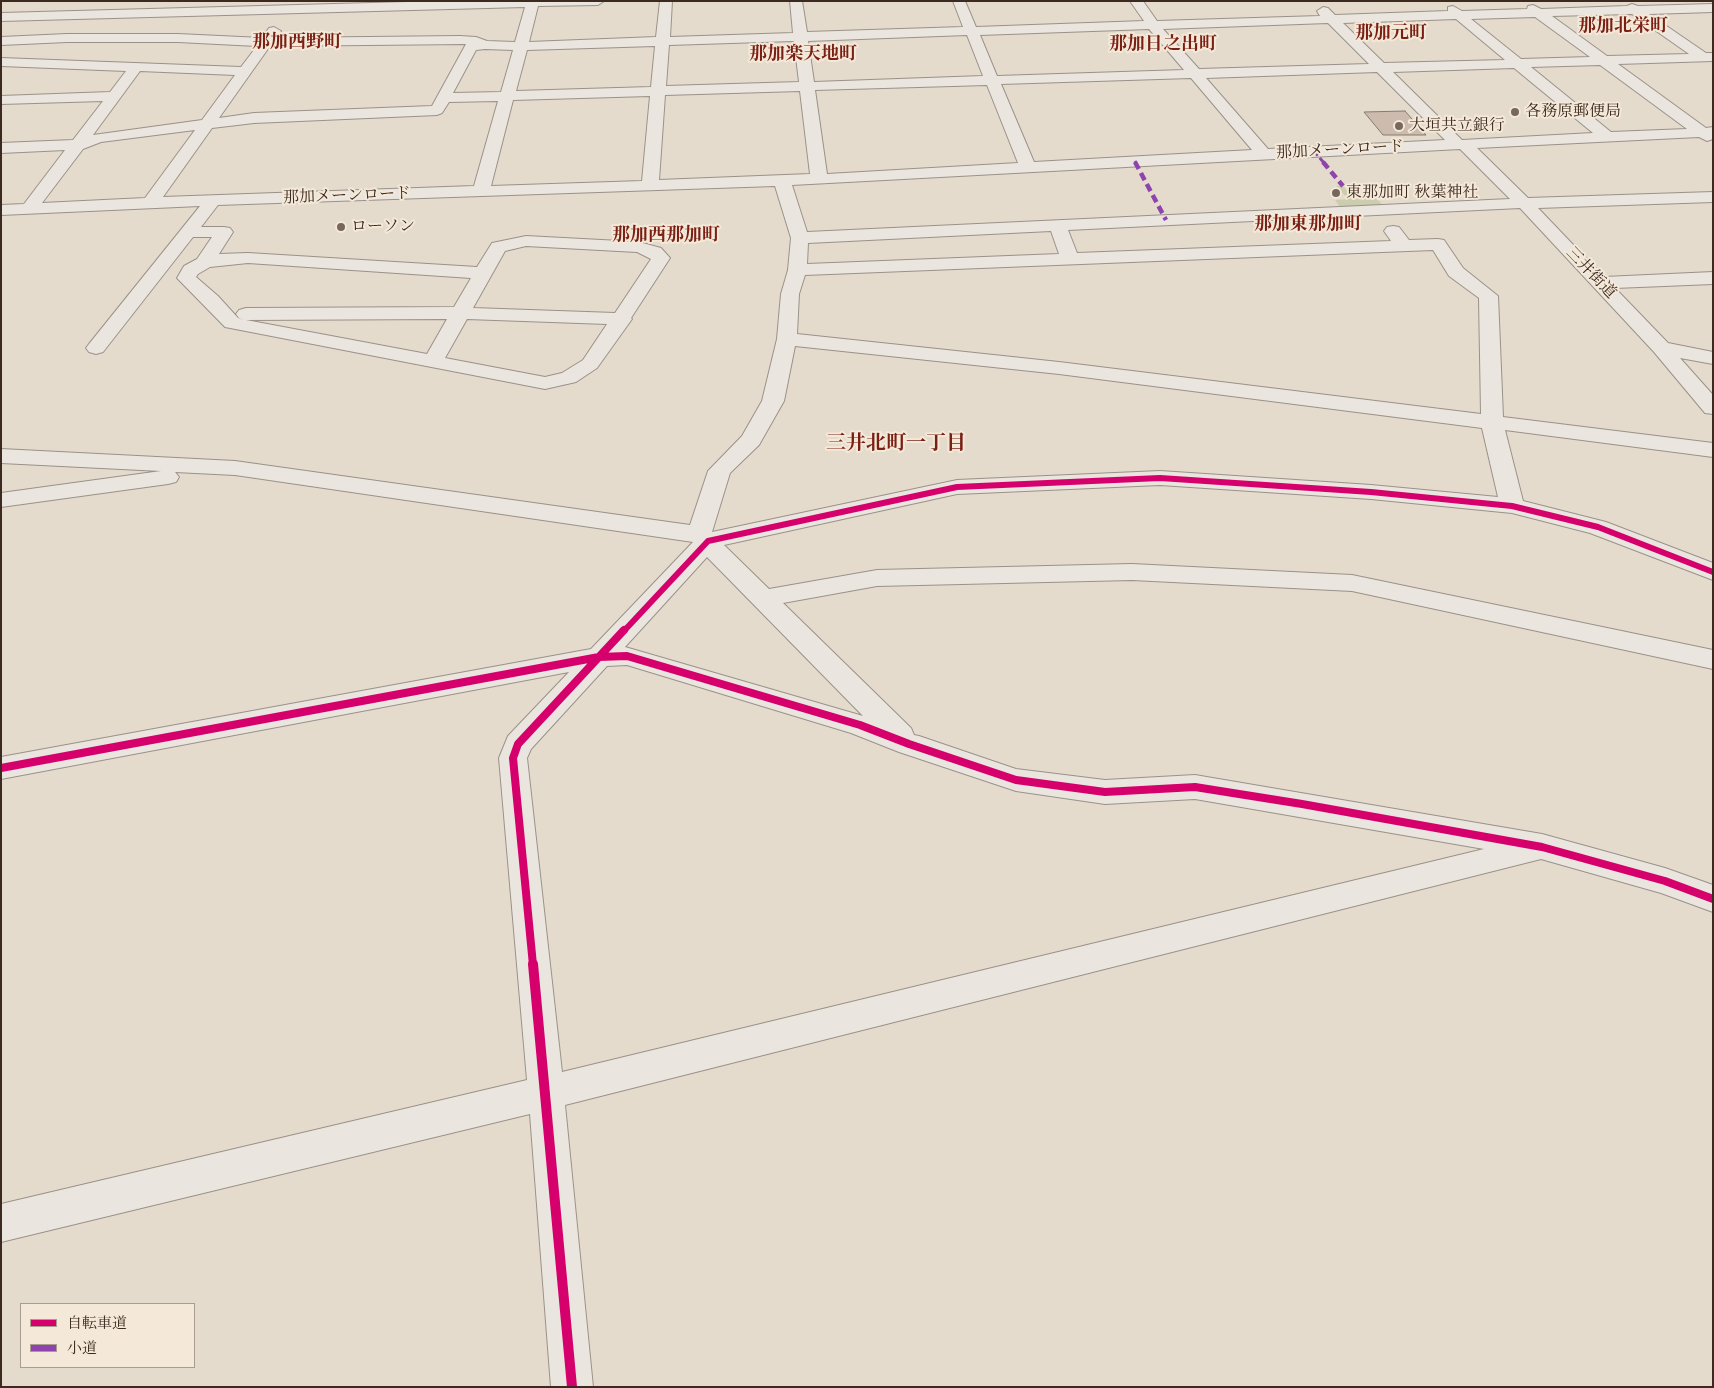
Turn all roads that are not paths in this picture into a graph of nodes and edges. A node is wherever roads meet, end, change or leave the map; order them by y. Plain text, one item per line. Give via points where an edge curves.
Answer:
1 (598, 1) edge
2 (666, 1) edge
3 (796, 1) edge
4 (958, 1) edge
5 (1136, 1) edge
6 (1313, 1) edge
7 (1443, 1) edge
8 (1522, 1) edge
9 (1622, 1) edge
10 (532, 2) edge
11 (409, 4) edge
12 (292, 6) edge
13 (1713, 8) edge
14 (1636, 10) junction
15 (1537, 13) junction
16 (1459, 15) junction
17 (1, 17) edge
18 (1331, 19) junction
19 (1153, 25) junction
20 (971, 31) junction
21 (802, 37) junction
22 (1, 41) edge
23 (266, 42) junction
24 (663, 42) junction
25 (485, 45) junction
26 (521, 46) junction
27 (1708, 57) edge
28 (1601, 61) junction
29 (1, 62) edge
30 (1520, 64) junction
31 (136, 67) junction
32 (1381, 68) junction
33 (245, 71) junction
34 (1196, 74) junction
35 (992, 80) junction
36 (808, 86) junction
37 (659, 90) junction
38 (114, 96) junction
39 (507, 96) junction
40 (443, 98) junction
41 (1, 100) edge
42 (209, 124) junction
43 (1709, 135) edge
44 (1608, 137) junction
45 (1461, 144) junction
46 (78, 145) junction
47 (1, 148) edge
48 (1264, 154) junction
49 (1028, 167) junction
50 (819, 179) junction
51 (782, 181) junction
52 (650, 186) junction
53 (481, 192) junction
54 (1713, 197) edge
55 (213, 200) junction
56 (151, 202) junction
57 (1524, 203) junction
58 (29, 209) junction
59 (1, 210) edge
60 (1377, 210) junction
61 (1166, 220) junction
62 (1058, 226) junction
63 (188, 232) junction
64 (800, 238) junction
65 (1404, 246) junction
66 (1186, 254) junction
67 (1070, 259) junction
68 (204, 263) junction
69 (798, 270) junction
70 (483, 273) junction
71 (1713, 278) edge
72 (1601, 283) junction
73 (460, 313) junction
74 (225, 314) junction
75 (622, 319) junction
76 (787, 339) junction
77 (96, 348) dead end
78 (1662, 348) junction
79 (1713, 358) edge
80 (433, 361) junction
81 (1713, 408) edge
82 (1492, 424) junction
83 (1713, 450) edge
84 (1, 456) edge
85 (236, 468) junction
86 (1, 500) edge
87 (1512, 506) junction
88 (703, 538) junction
89 (1713, 572) edge
90 (764, 598) junction
91 (599, 657) junction
92 (1713, 660) edge
93 (909, 744) junction
94 (1, 768) edge
95 (1542, 847) junction
96 (1713, 899) edge
97 (546, 1093) junction
98 (1, 1223) edge
99 (572, 1387) edge

1 - 10 street
2 - 24 street
3 - 21 street
4 - 20 street
5 - 19 street
6 - 18 street, 三井街道
7 - 16 street
8 - 15 street
9 - 14 street
10 - 11 street
10 - 26 street
11 - 12 street
12 - 17 street
12 - 23 street
13 - 14 street
14 - 15 street
14 - 27 street
15 - 16 street
15 - 28 street
16 - 18 street
16 - 30 street
18 - 19 street
18 - 32 street, 三井街道
19 - 20 street
19 - 34 street
20 - 21 street
20 - 35 street
21 - 24 street
21 - 36 street
22 - 23 street via 142,38
23 - 25 street via 460,40
23 - 33 street
24 - 26 street
24 - 37 street
25 - 26 street
25 - 40 street via 471,48
26 - 39 street
27 - 28 street
28 - 30 street
28 - 43 street
29 - 31 street
30 - 32 street
30 - 44 street
31 - 33 street
31 - 38 street
32 - 34 street
32 - 45 street, 三井街道
33 - 42 street
34 - 35 street
34 - 48 street
35 - 36 street
35 - 49 street
36 - 37 street
36 - 50 street
37 - 39 street
37 - 52 street
38 - 41 street
38 - 46 street
39 - 40 street
39 - 53 street
40 - 42 street via 436,110 254,118
42 - 46 street via 98,138
42 - 56 street
43 - 44 street, 那加メーンロード
44 - 45 street, 那加メーンロード
45 - 48 street, 那加メーンロード
45 - 57 street, 三井街道
46 - 47 street
46 - 58 street
48 - 49 street, 那加メーンロード
49 - 50 street, 那加メーンロード
50 - 51 street, 那加メーンロード
51 - 52 street, 那加メーンロード
51 - 64 street
52 - 53 street, 那加メーンロード
53 - 55 street, 那加メーンロード
54 - 57 street
55 - 56 street, 那加メーンロード
55 - 63 street
56 - 58 street, 那加メーンロード
57 - 60 street
57 - 72 street, 三井街道
58 - 59 street
60 - 61 street
60 - 65 street
61 - 62 street
61 - 66 street
62 - 64 street
62 - 67 street
63 - 68 street via 224,232
63 - 77 street
64 - 69 street
65 - 66 street
65 - 82 street via 1438,244 1456,272 1488,296
66 - 67 street
67 - 69 street
68 - 70 street via 248,258
68 - 74 street via 186,278
69 - 76 street via 790,294
70 - 73 street
70 - 75 street via 498,247 526,241 630,247 655,252 661,258
71 - 72 street
72 - 78 street, 三井街道
73 - 74 street
73 - 75 street
73 - 80 street
74 - 80 street via 232,323
75 - 80 street via 590,364 569,378 545,382
76 - 82 street via 1059,368
76 - 88 street via 773,401 751,440 720,471
78 - 79 street
78 - 81 street, 三井街道
82 - 83 street
82 - 87 street
84 - 85 street
85 - 86 street
85 - 88 street
87 - 88 street via 1371,492 1150,478 957,487
87 - 89 street via 1598,527
88 - 90 street
88 - 91 street
90 - 92 street via 877,578 1132,572 1352,583
90 - 93 street
91 - 93 street via 627,656 860,725
91 - 94 street
91 - 97 street via 518,744 513,758
93 - 95 street via 1016,780 1105,792 1195,787
95 - 96 street via 1665,881
95 - 97 street
97 - 98 street
97 - 99 street

